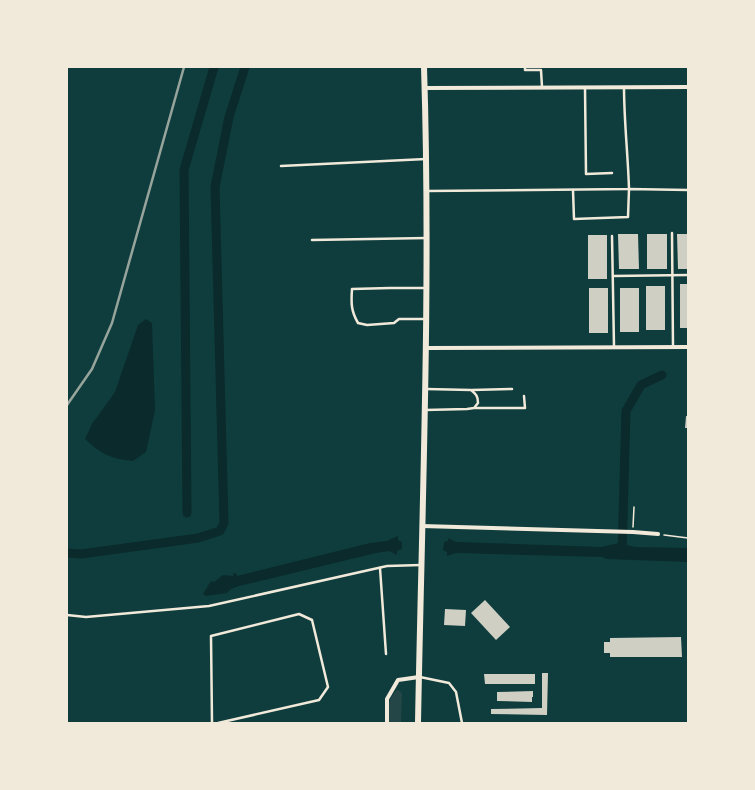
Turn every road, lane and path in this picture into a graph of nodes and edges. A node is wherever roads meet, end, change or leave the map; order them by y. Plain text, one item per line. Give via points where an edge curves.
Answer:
1 (424, 67) edge
2 (525, 67) edge
3 (542, 87) junction
4 (585, 87) junction
5 (624, 87) junction
6 (688, 87) edge
7 (425, 88) junction
8 (427, 159) junction
9 (281, 166) dead end
10 (612, 173) dead end
11 (629, 189) junction
12 (572, 190) junction
13 (688, 190) edge
14 (427, 191) junction
15 (672, 233) dead end
16 (612, 236) dead end
17 (427, 238) junction
18 (312, 240) dead end
19 (672, 275) junction
20 (688, 275) edge
21 (613, 276) junction
22 (427, 288) junction
23 (426, 319) junction
24 (614, 346) junction
25 (673, 347) junction
26 (688, 347) edge
27 (426, 348) junction
28 (425, 389) junction
29 (512, 389) dead end
30 (471, 390) junction
31 (524, 396) dead end
32 (474, 408) junction
33 (425, 410) junction
34 (634, 507) dead end
35 (422, 526) junction
36 (633, 532) junction
37 (658, 534) joint
38 (688, 538) edge
39 (421, 565) junction
40 (380, 568) junction
41 (67, 615) edge
42 (386, 654) dead end
43 (419, 677) junction
44 (212, 723) edge
45 (218, 723) edge
46 (387, 723) edge
47 (418, 723) edge
48 (462, 723) edge

1 - 7 main road
2 - 3 lane via 525,70 542,70
3 - 4 street
3 - 7 street
4 - 5 street
4 - 10 lane via 586,174
5 - 6 street
5 - 11 lane
7 - 8 main road
8 - 9 lane
8 - 14 main road
11 - 12 lane
11 - 12 lane via 628,217 574,219
11 - 13 lane
12 - 14 lane
14 - 17 main road
15 - 19 lane
16 - 21 lane
17 - 18 lane
17 - 22 main road
19 - 20 lane
19 - 21 lane
19 - 25 lane
21 - 24 lane
22 - 23 main road
22 - 23 lane via 352,289 351,299 358,323 366,325 394,323 399,319
23 - 27 main road
24 - 25 street
24 - 27 street
25 - 26 street
27 - 28 main road
28 - 30 lane
28 - 33 main road
29 - 30 lane
30 - 32 lane via 478,398
31 - 32 lane via 525,408
32 - 33 lane
33 - 35 main road
34 - 36 path
35 - 36 street
35 - 39 main road
36 - 37 street
37 - 38 path
39 - 40 lane
39 - 43 main road
40 - 41 lane via 209,606 86,617
40 - 42 lane
43 - 46 street via 398,680 387,699
43 - 47 main road
43 - 48 lane via 449,683 456,692
44 - 45 lane via 211,636 299,614 312,620 328,687 319,700

